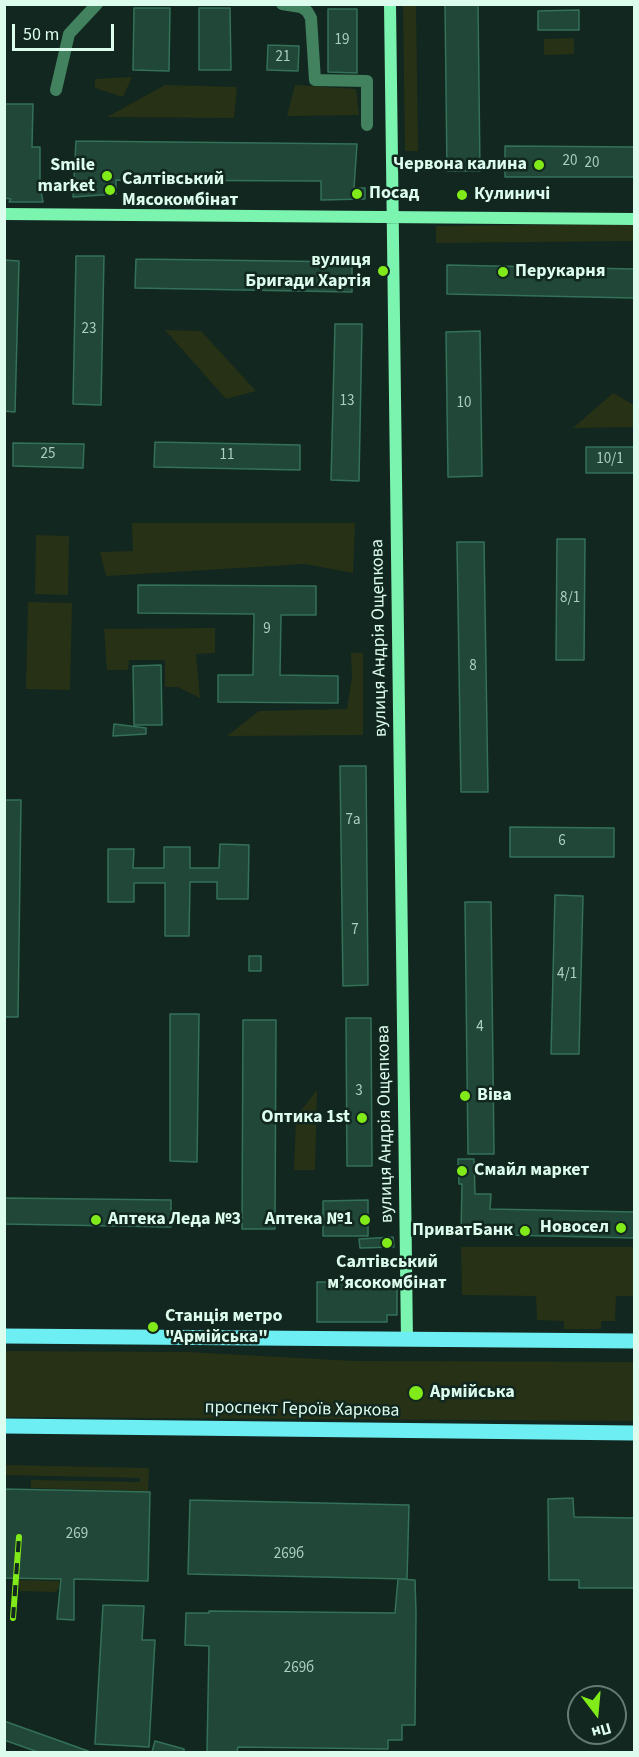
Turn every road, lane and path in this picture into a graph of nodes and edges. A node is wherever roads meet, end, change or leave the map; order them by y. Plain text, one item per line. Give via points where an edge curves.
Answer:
1 (97, 4) edge
2 (282, 4) edge
3 (390, 4) edge
4 (56, 90) dead end
5 (367, 125) dead end
6 (4, 214) edge
7 (393, 217) junction
8 (634, 219) edge
9 (4, 1336) edge
10 (407, 1340) junction
11 (634, 1341) edge
12 (4, 1426) edge
13 (634, 1433) edge

1 - 4 street via 69,34
2 - 5 street via 301,7 311,18 315,80 367,81
3 - 7 street, вулиця Андрія Ощепкова
6 - 7 street
7 - 8 street
7 - 10 street, вулиця Андрія Ощепкова
9 - 10 main road
10 - 11 main road
12 - 13 main road, проспект Героїв Харкова

